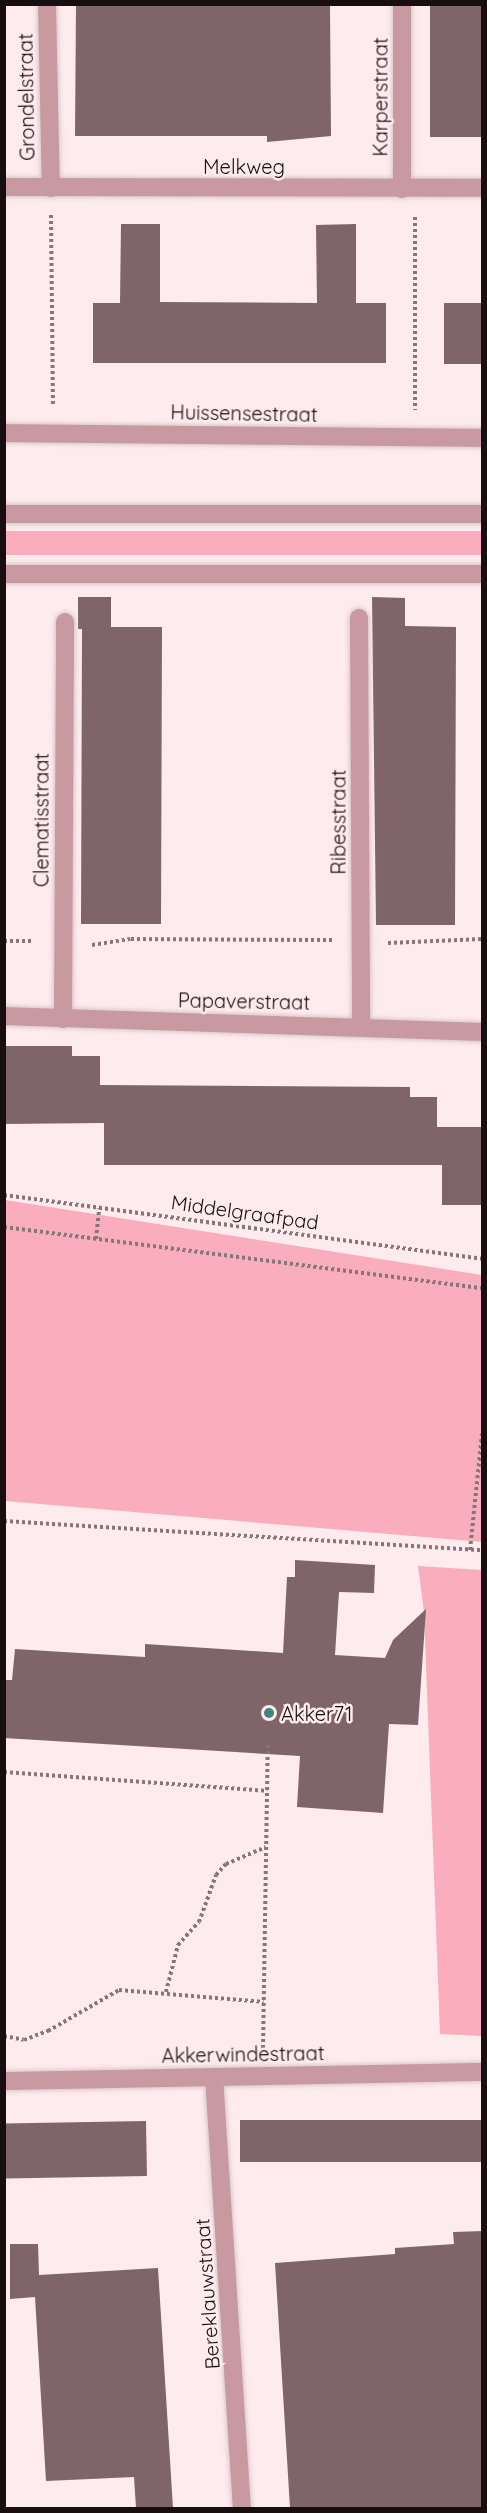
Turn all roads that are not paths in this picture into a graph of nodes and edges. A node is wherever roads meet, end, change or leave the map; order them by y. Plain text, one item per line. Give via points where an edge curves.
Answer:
1 (47, 4) edge
2 (402, 4) edge
3 (4, 188) edge
4 (51, 188) junction
5 (483, 188) edge
6 (409, 189) junction
7 (4, 433) edge
8 (483, 438) edge
9 (4, 514) edge
10 (483, 514) edge
11 (4, 574) edge
12 (483, 574) edge
13 (359, 618) dead end
14 (65, 622) dead end
15 (4, 1017) edge
16 (63, 1019) junction
17 (361, 1025) junction
18 (483, 1032) edge
19 (483, 2072) edge
20 (214, 2077) junction
21 (4, 2081) edge
22 (242, 2508) edge

1 - 4 street, Grondelstraat
2 - 6 street, Karperstraat
3 - 4 street, Melkweg
4 - 6 street, Melkweg
5 - 6 street, Melkweg
7 - 8 street, Huissensestraat
9 - 10 street
11 - 12 street
13 - 17 street, Ribesstraat
14 - 16 street, Clematisstraat
15 - 16 street, Papaverstraat
16 - 17 street, Papaverstraat
17 - 18 street, Papaverstraat
19 - 20 street, Akkerwindestraat
20 - 21 street, Akkerwindestraat
20 - 22 street, Bereklauwstraat

